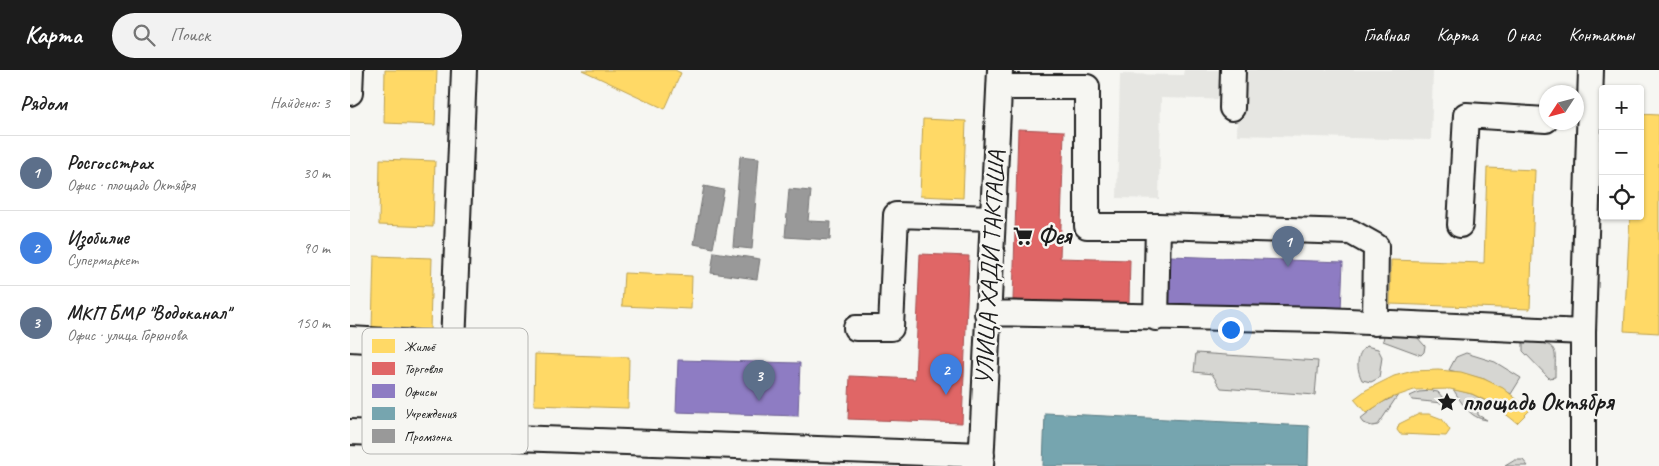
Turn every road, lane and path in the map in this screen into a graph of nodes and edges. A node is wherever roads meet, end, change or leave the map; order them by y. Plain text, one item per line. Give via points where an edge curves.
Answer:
1 (351, 70) edge
2 (464, 70) edge
3 (1233, 70) edge
4 (1591, 70) edge
5 (1000, 78) edge
6 (350, 92) edge
7 (1232, 108) dead end
8 (1584, 116) edge
9 (1539, 120) edge
10 (1583, 130) edge
11 (993, 218) junction
12 (1460, 225) dead end
13 (1158, 226) junction
14 (987, 313) junction
15 (1156, 318) junction
16 (1374, 323) junction
17 (454, 328) edge
18 (856, 328) dead end
19 (1583, 332) junction
20 (528, 440) edge
21 (982, 460) edge
22 (1583, 466) edge

1 - 6 street
2 - 17 street
3 - 7 street
4 - 8 street
5 - 11 street, УЛИЦА ХАДИ ТАКТАША
5 - 13 street via 1087,87 1087,226
9 - 12 street via 1466,115
10 - 19 street
11 - 14 street, УЛИЦА ХАДИ ТАКТАША
11 - 18 street via 896,215 891,328
13 - 15 street
13 - 16 street via 1351,232 1376,246
14 - 15 street
14 - 21 street, УЛИЦА ХАДИ ТАКТАША
15 - 16 street
16 - 19 street
19 - 22 street
20 - 21 street

